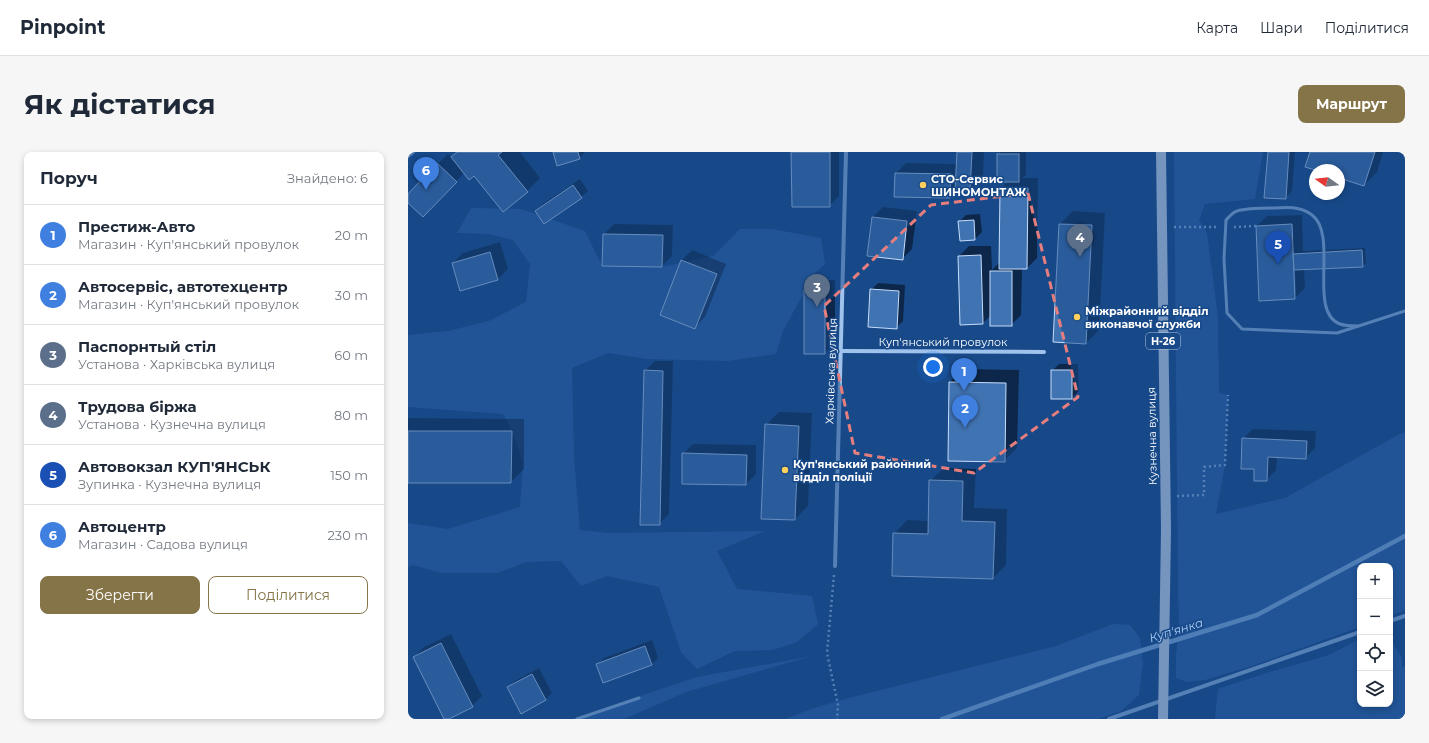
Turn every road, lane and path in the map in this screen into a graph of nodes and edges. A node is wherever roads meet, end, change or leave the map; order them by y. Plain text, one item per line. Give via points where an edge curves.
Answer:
1 (413, 152) edge
2 (846, 152) edge
3 (1161, 152) edge
4 (408, 156) edge
5 (1405, 311) edge
6 (1358, 326) junction
7 (841, 351) junction
8 (1044, 352) dead end
9 (1228, 395) dead end
10 (1165, 496) junction
11 (835, 566) joint
12 (1405, 616) edge
13 (1393, 620) edge
14 (1357, 633) edge
15 (639, 698) dead end
16 (578, 719) edge
17 (837, 719) edge
18 (1109, 719) edge
19 (1163, 719) edge

1 - 4 street
2 - 7 street, Харківська вулиця
3 - 10 main road, Кузнечна вулиця / Н-26
5 - 6 lane
6 - 6 lane via 1337,333 1242,329 1227,313 1224,260 1226,220 1236,211 1262,208 1294,207 1312,215 1320,225 1323,242 1325,305 1329,316 1339,324
7 - 8 street, Куп'янський провулок
7 - 11 street, Харківська вулиця
9 - 10 path via 1225,465 1204,466 1204,495
10 - 19 main road, Кузнечна вулиця / Н-26
11 - 17 path via 827,653 838,705
12 - 13 street
14 - 18 street
15 - 16 lane

